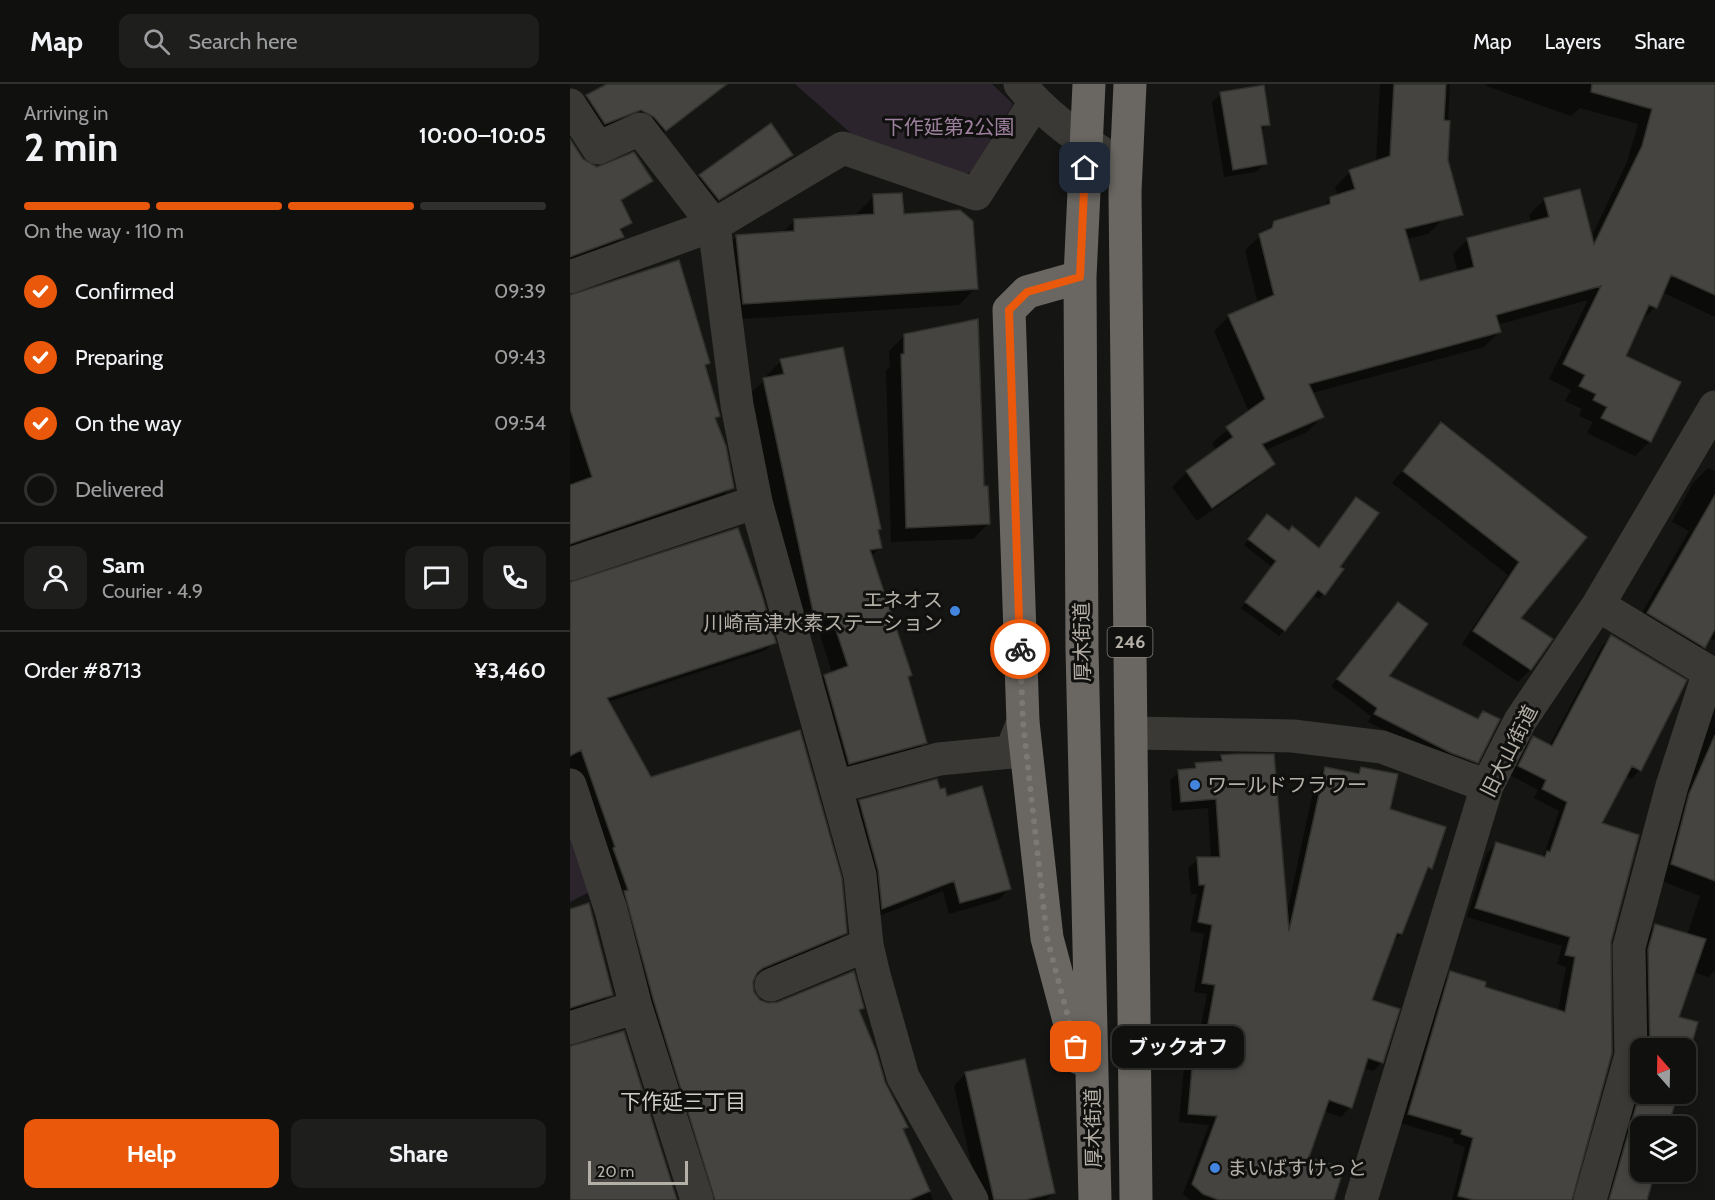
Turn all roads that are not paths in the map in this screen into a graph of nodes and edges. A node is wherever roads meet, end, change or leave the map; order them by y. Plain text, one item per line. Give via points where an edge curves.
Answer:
1 (1089, 84) edge
2 (1130, 84) edge
3 (1027, 93) edge
4 (570, 105) edge
5 (1087, 145) junction
6 (1125, 167) junction
7 (714, 225) junction
8 (1080, 277) junction
9 (570, 278) edge
10 (1715, 407) edge
11 (756, 502) junction
12 (570, 564) edge
13 (1599, 605) junction
14 (1023, 722) junction
15 (1131, 733) junction
16 (570, 785) edge
17 (1487, 786) junction
18 (836, 787) junction
19 (867, 945) junction
20 (771, 985) dead end
21 (636, 1007) junction
22 (570, 1028) edge
23 (1093, 1112) junction
24 (697, 1200) edge
25 (972, 1200) edge
26 (1095, 1200) edge
27 (1136, 1200) edge
28 (1361, 1200) edge
29 (1590, 1200) edge

1 - 5 highway, 厚木街道 / 246
2 - 6 highway, 246
3 - 5 street
3 - 7 street via 976,194 843,147
4 - 7 street via 598,148 640,129
5 - 6 street
5 - 8 highway, 厚木街道 / 246
6 - 15 highway, 246
7 - 9 street
7 - 11 street via 737,405
8 - 14 highway, 246 via 1027,292 1009,310
8 - 23 highway, 厚木街道 / 246 via 1082,649
10 - 13 street, 旧大山街道
11 - 12 street
11 - 18 street
13 - 17 street, 旧大山街道 via 1520,720
13 - 29 street via 1709,672 1672,786 1629,947 1631,1055
14 - 18 street via 1011,752 939,759
14 - 23 highway, 246 via 1047,938
15 - 17 street via 1293,736 1382,747
15 - 27 highway, 246
16 - 21 street via 611,910
17 - 28 street, 旧大山街道
18 - 19 street via 860,875
19 - 20 street
19 - 25 street via 903,1077
21 - 22 street
21 - 24 street
23 - 26 highway, 厚木街道 / 246

